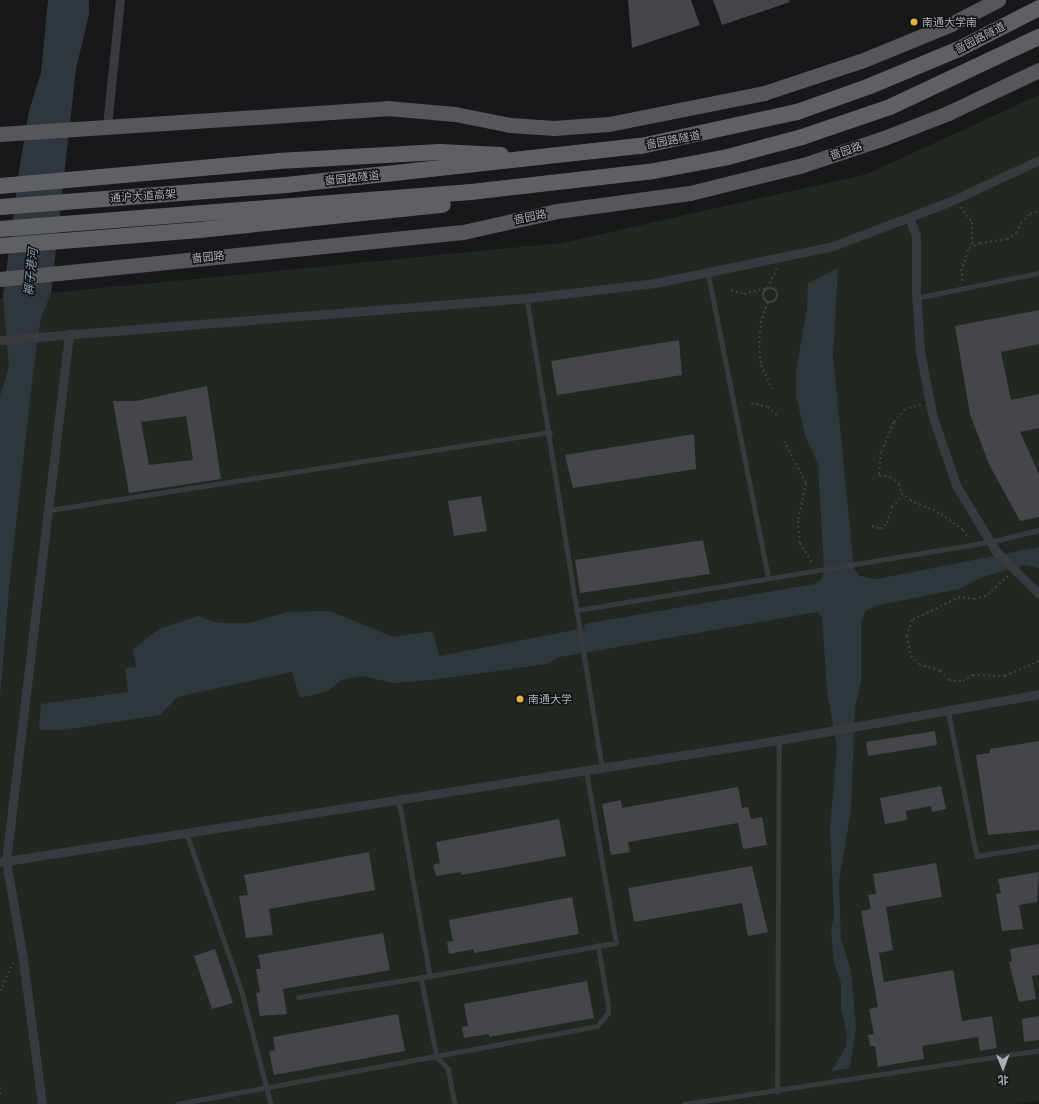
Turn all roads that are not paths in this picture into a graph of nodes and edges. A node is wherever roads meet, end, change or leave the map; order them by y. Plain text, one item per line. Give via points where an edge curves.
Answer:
1 (120, 0) edge
2 (998, 0) edge
3 (1039, 8) edge
4 (1039, 37) edge
5 (1039, 70) edge
6 (107, 125) junction
7 (0, 134) edge
8 (554, 158) junction
9 (1039, 160) edge
10 (586, 180) junction
11 (286, 185) joint
12 (6, 186) edge
13 (2, 207) edge
14 (285, 207) joint
15 (909, 218) junction
16 (2, 229) edge
17 (3, 246) edge
18 (708, 272) junction
19 (1039, 273) edge
20 (2, 279) edge
21 (527, 298) junction
22 (916, 298) junction
23 (70, 334) junction
24 (0, 340) edge
25 (550, 432) junction
26 (50, 510) junction
27 (1039, 530) edge
28 (989, 542) junction
29 (768, 576) junction
30 (1039, 594) edge
31 (578, 610) junction
32 (1039, 694) edge
33 (948, 710) junction
34 (779, 740) junction
35 (602, 768) junction
36 (586, 771) junction
37 (399, 800) junction
38 (187, 834) junction
39 (1039, 846) edge
40 (3, 862) edge
41 (598, 946) junction
42 (421, 976) junction
43 (430, 976) junction
44 (298, 997) dead end
45 (1039, 1050) edge
46 (437, 1057) junction
47 (268, 1087) junction
48 (777, 1092) junction
49 (42, 1104) edge
50 (177, 1104) edge
51 (271, 1104) edge
52 (455, 1104) edge
53 (684, 1104) edge

1 - 6 street
2 - 6 main road via 951,24 861,61 764,94 609,124 554,128 510,126 455,114 387,108
3 - 8 highway, 啬园路隧道 via 959,49 870,86 796,112 641,146
4 - 10 highway, 啬园路隧道 via 890,107 802,138 728,157
5 - 20 main road, 啬园路 via 948,113 884,138 803,165 690,194 557,211 463,232
6 - 7 main road
8 - 11 highway, 啬园路隧道
8 - 12 highway via 440,152 278,161
9 - 15 street
10 - 14 highway, 啬园路隧道
10 - 17 highway via 456,204
11 - 13 highway, 通沪大道高架
14 - 16 highway, 通沪大道高架
15 - 18 street via 833,246
15 - 22 street via 916,235
18 - 21 street via 655,283
18 - 29 lane
19 - 22 lane
21 - 23 street
21 - 25 lane
22 - 28 street via 920,351 930,402 956,485
23 - 24 street
23 - 26 street
25 - 26 lane
25 - 31 lane
26 - 40 street
27 - 28 lane
28 - 29 lane
28 - 30 street via 1013,571
29 - 31 lane
31 - 35 lane
32 - 33 street
33 - 34 street
33 - 39 lane via 977,856
34 - 35 street
34 - 48 lane
35 - 36 street
36 - 37 street
36 - 41 lane via 616,943
37 - 38 street
37 - 43 lane
38 - 40 street
38 - 47 lane via 242,992
40 - 49 street via 22,953
41 - 43 lane
41 - 46 lane via 608,1012 597,1026
42 - 43 lane
42 - 44 lane
42 - 46 lane
45 - 48 lane
46 - 47 lane
46 - 52 lane via 448,1068
47 - 50 lane
47 - 51 lane
48 - 53 lane via 760,1090

